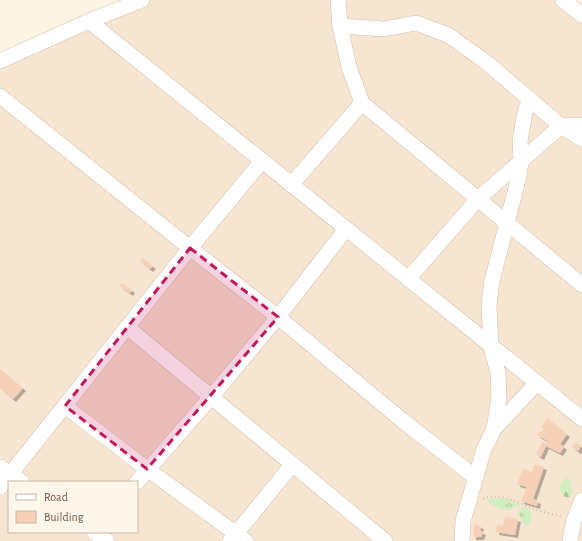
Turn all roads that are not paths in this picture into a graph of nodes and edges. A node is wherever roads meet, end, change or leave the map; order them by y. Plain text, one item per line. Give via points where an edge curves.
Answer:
1 (142, 0) edge
2 (338, 0) edge
3 (564, 0) edge
4 (582, 15) edge
5 (89, 21) junction
6 (340, 26) junction
7 (0, 61) edge
8 (0, 96) edge
9 (530, 99) junction
10 (362, 103) junction
11 (582, 125) edge
12 (561, 126) junction
13 (582, 139) edge
14 (262, 161) junction
15 (521, 162) junction
16 (291, 185) junction
17 (478, 199) junction
18 (508, 224) junction
19 (346, 229) junction
20 (190, 248) junction
21 (408, 279) junction
22 (582, 285) edge
23 (278, 317) junction
24 (126, 328) junction
25 (491, 346) junction
26 (537, 383) junction
27 (211, 397) junction
28 (64, 406) junction
29 (582, 419) edge
30 (494, 429) junction
31 (292, 465) junction
32 (147, 469) junction
33 (11, 474) edge
34 (476, 478) junction
35 (138, 481) edge
36 (0, 487) edge
37 (582, 500) edge
38 (237, 539) edge
39 (385, 541) edge
40 (462, 541) edge
41 (570, 541) edge

1 - 5 street
2 - 6 street
3 - 4 street
5 - 7 street
5 - 14 street
6 - 9 street via 384,29 416,23 431,28 448,35 486,62
6 - 10 street via 349,67
8 - 20 street
9 - 12 street
9 - 15 street via 520,140
10 - 16 street
10 - 17 street
11 - 12 street
12 - 13 street
12 - 15 street
14 - 16 street
14 - 20 street
15 - 17 street
15 - 18 street
16 - 19 street
17 - 18 street
17 - 21 street
18 - 22 street
18 - 25 street via 492,281 489,305
19 - 21 street
19 - 23 street
20 - 23 street
20 - 24 street
21 - 25 street
23 - 27 street
23 - 34 street
24 - 27 street
24 - 28 street
25 - 26 street
25 - 30 street via 498,373 499,397
26 - 29 street
26 - 30 street
27 - 31 street
27 - 32 street
28 - 32 street
28 - 33 street
30 - 34 street via 484,449
31 - 38 street
31 - 39 street
32 - 35 street
32 - 38 street
33 - 36 street
34 - 40 street via 463,521
37 - 41 street via 574,520

